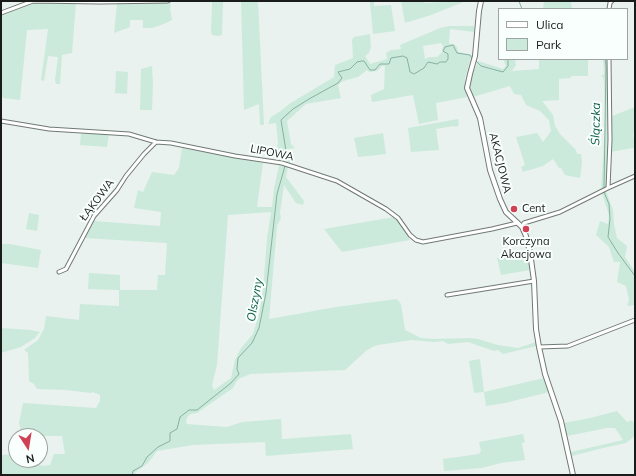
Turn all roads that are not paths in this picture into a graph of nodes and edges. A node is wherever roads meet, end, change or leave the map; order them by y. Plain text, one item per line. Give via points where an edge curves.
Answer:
1 (168, 1) edge
2 (481, 1) edge
3 (1, 13) edge
4 (609, 60) edge
5 (1, 121) edge
6 (156, 142) junction
7 (635, 176) edge
8 (608, 188) junction
9 (517, 223) junction
10 (522, 227) junction
11 (58, 272) dead end
12 (534, 281) junction
13 (447, 295) dead end
14 (635, 320) edge
15 (539, 347) junction
16 (573, 475) edge

1 - 3 street via 32,2
2 - 9 street, AKACJOWA via 475,56 468,81 469,93 480,118 490,170 500,199 506,212
4 - 8 street
5 - 6 street, LIPOWA via 49,129 129,134
6 - 9 street, LIPOWA via 282,163 337,181 398,218 410,235 423,242
6 - 11 street, ŁĄKOWA via 94,216 66,270
7 - 8 street
8 - 10 street via 560,212 524,223
9 - 10 street, AKACJOWA
10 - 12 street via 530,252
12 - 13 street
12 - 15 street
14 - 15 street via 568,346
15 - 16 street via 561,422

